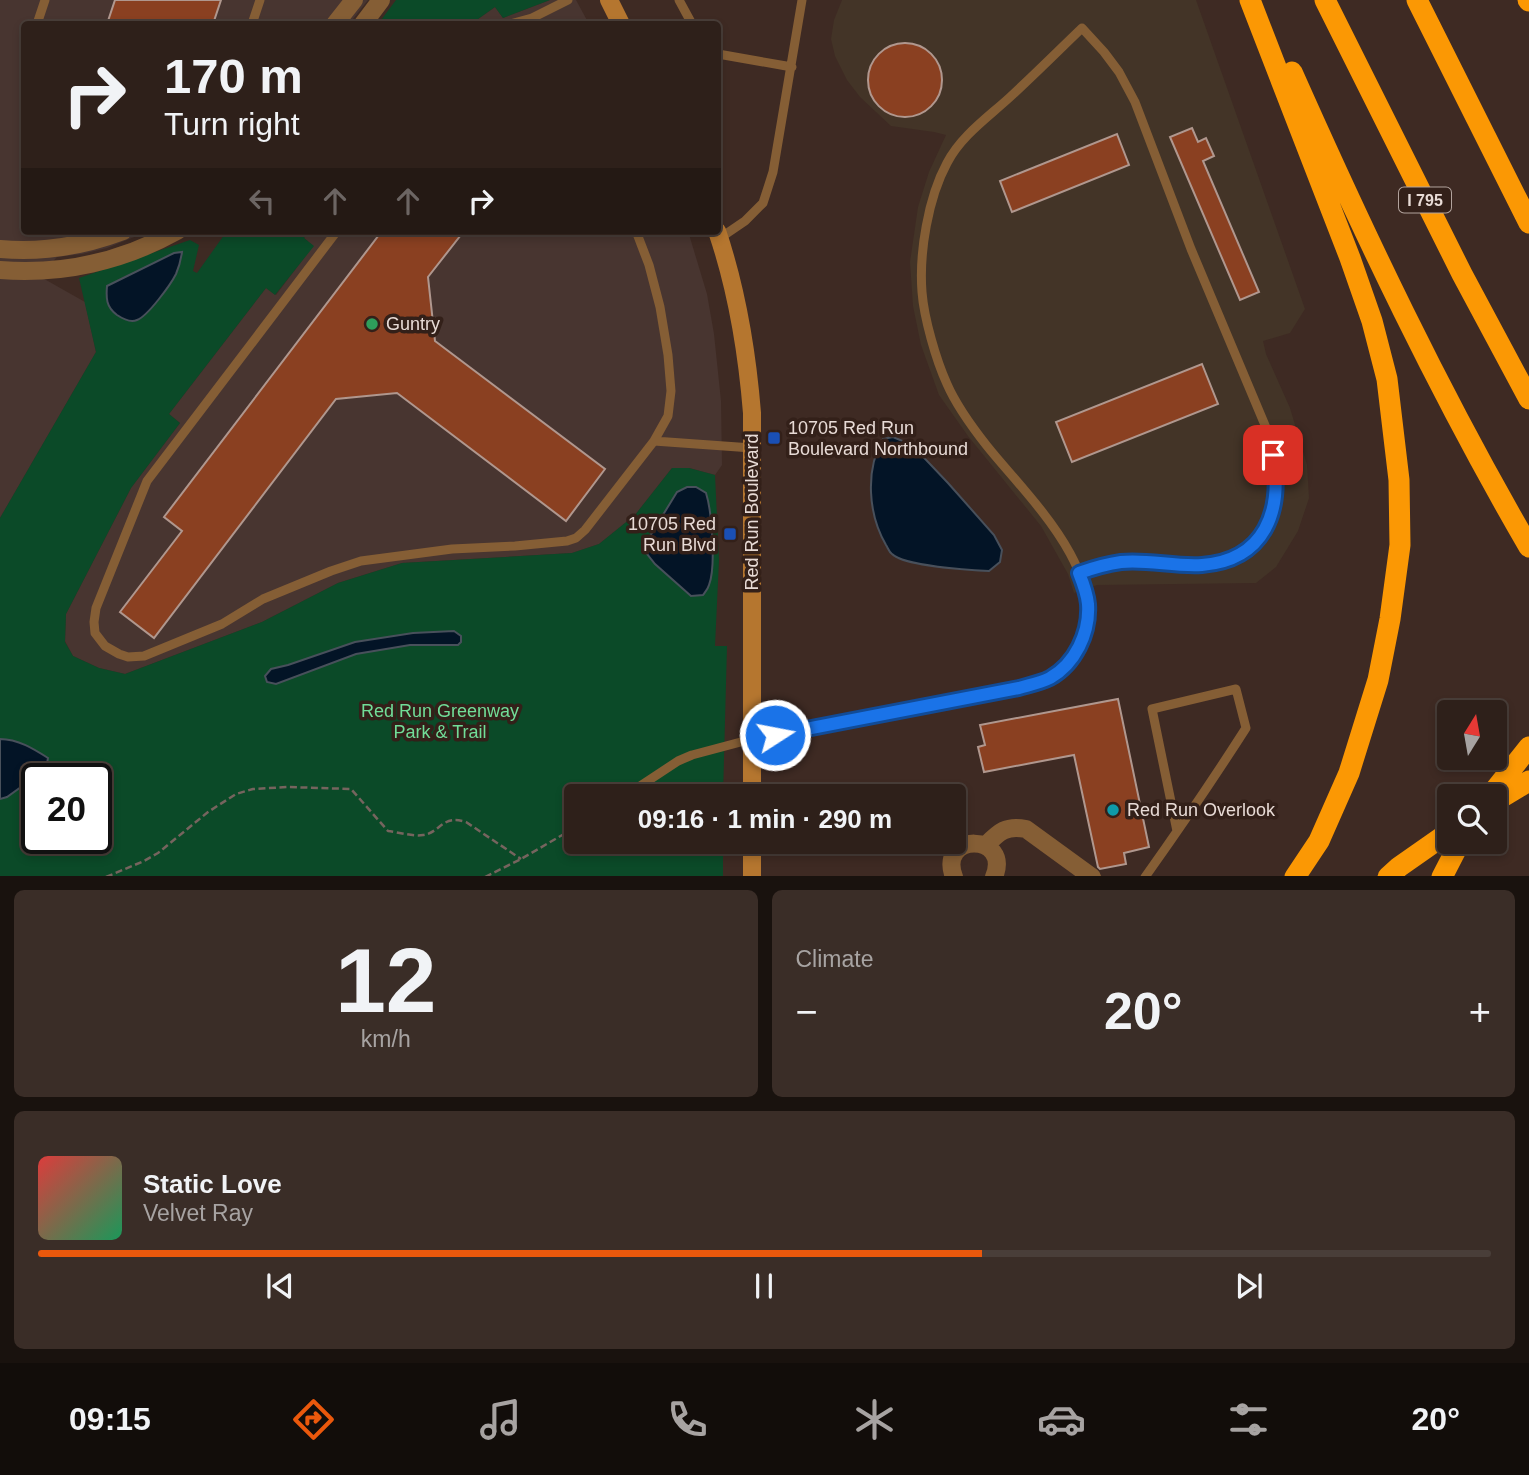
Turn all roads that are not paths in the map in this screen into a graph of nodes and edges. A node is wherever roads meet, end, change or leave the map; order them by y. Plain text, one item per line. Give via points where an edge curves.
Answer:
1 (45, 0) edge
2 (260, 0) edge
3 (354, 0) edge
4 (381, 0) edge
5 (568, 0) edge
6 (609, 0) edge
7 (679, 0) edge
8 (802, 0) edge
9 (1250, 0) edge
10 (1260, 0) edge
11 (1325, 0) edge
12 (1417, 0) edge
13 (38, 21) edge
14 (252, 21) edge
15 (337, 21) edge
16 (365, 21) edge
17 (534, 21) edge
18 (620, 21) edge
19 (690, 21) edge
20 (721, 55) edge
21 (792, 67) junction
22 (1529, 223) edge
23 (721, 234) edge
24 (113, 235) edge
25 (169, 235) edge
26 (334, 235) edge
27 (638, 235) edge
28 (719, 235) edge
29 (5, 250) edge
30 (4, 271) edge
31 (1529, 399) edge
32 (654, 441) junction
33 (752, 448) junction
34 (1529, 547) edge
35 (1079, 573) junction
36 (752, 739) junction
37 (1529, 747) edge
38 (1529, 781) edge
39 (643, 784) edge
40 (752, 784) edge
41 (1500, 784) edge
42 (1507, 794) edge
43 (1177, 831) junction
44 (1437, 841) edge
45 (986, 845) junction
46 (752, 854) edge
47 (1454, 854) edge
48 (1394, 872) edge
49 (752, 876) edge
50 (954, 876) edge
51 (994, 876) edge
52 (1091, 876) edge
53 (1147, 876) edge
54 (1296, 876) edge
55 (1443, 876) edge

1 - 13 lane
2 - 14 lane
3 - 15 street
4 - 16 street
5 - 17 lane
6 - 18 main road
7 - 19 lane
8 - 21 lane
9 - 54 highway via 1372,321 1387,379 1399,480 1400,545 1378,680 1349,773 1319,841
10 - 34 highway via 1401,306
11 - 31 highway, I 795
12 - 22 highway
20 - 21 lane
21 - 23 lane via 774,172 763,203 745,221
24 - 29 street via 58,249
25 - 30 street via 110,260 57,271
26 - 32 lane via 147,481 96,608 95,633 104,646 128,657 144,656 222,624 263,599 361,561 576,538
27 - 32 lane via 660,307 671,391 668,416
28 - 33 main road, Red Run Boulevard via 745,345
29 - 30 lane
32 - 33 lane
33 - 36 main road, Red Run Boulevard
35 - 35 lane via 1124,561 1200,565 1238,555 1252,545 1270,520 1276,474 1270,437 1135,102 1119,72 1082,28 964,138 947,162 936,188 922,261 922,293 947,384 965,417 1065,544
35 - 36 lane via 1088,604 1086,628 1073,656 1051,677 1019,688
36 - 39 lane via 692,755
36 - 40 main road, Red Run Boulevard
37 - 41 highway
38 - 42 highway
43 - 43 lane via 1246,728 1236,689 1153,709
43 - 53 lane
44 - 48 highway
45 - 50 street via 972,843 959,849 952,861
45 - 51 street via 997,862
45 - 52 street via 1003,830 1026,829
46 - 49 main road
47 - 55 highway

